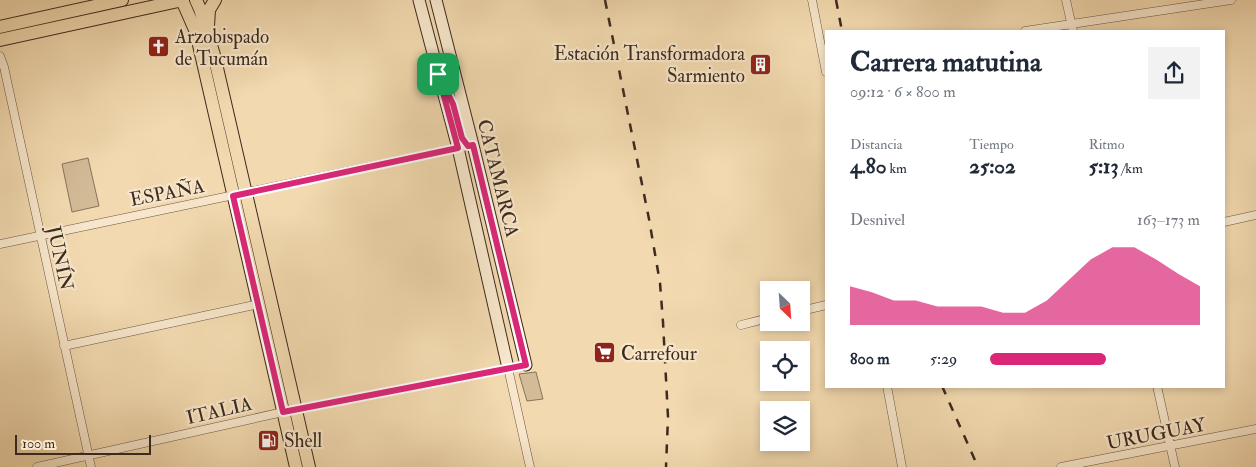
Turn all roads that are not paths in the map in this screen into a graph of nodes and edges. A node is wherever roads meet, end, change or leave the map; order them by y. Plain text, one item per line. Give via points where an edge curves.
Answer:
1 (122, 0) edge
2 (182, 0) edge
3 (196, 0) edge
4 (215, 0) edge
5 (419, 0) edge
6 (436, 0) edge
7 (812, 0) edge
8 (1066, 0) edge
9 (1231, 0) edge
10 (159, 6) junction
11 (0, 27) edge
12 (1072, 28) edge
13 (1041, 30) edge
14 (202, 33) junction
15 (0, 40) edge
16 (0, 56) edge
17 (825, 67) edge
18 (466, 146) junction
19 (239, 194) junction
20 (1256, 215) edge
21 (1225, 222) edge
22 (40, 235) junction
23 (0, 244) edge
24 (258, 304) junction
25 (825, 305) edge
26 (810, 309) edge
27 (760, 320) edge
28 (741, 325) dead end
29 (64, 346) junction
30 (526, 365) joint
31 (508, 368) junction
32 (887, 388) edge
33 (1156, 388) edge
34 (289, 411) junction
35 (1256, 429) edge
36 (1171, 447) junction
37 (88, 456) junction
38 (37, 467) edge
39 (91, 467) edge
40 (296, 467) edge
41 (309, 467) edge
42 (530, 467) edge
43 (902, 467) edge
44 (1062, 467) edge
45 (1175, 467) edge

1 - 11 main road
2 - 10 main road
2 - 14 main road
3 - 14 main road
4 - 14 main road
5 - 18 main road, CATAMARCA via 438,74
6 - 18 main road, CATAMARCA
7 - 17 street
8 - 12 street
9 - 12 street
10 - 14 main road via 178,11
10 - 15 main road
12 - 13 street
14 - 19 main road
16 - 22 street, JUNÍN
18 - 19 street, ESPAÑA
18 - 30 main road, CATAMARCA
18 - 31 main road, CATAMARCA
19 - 22 street, ESPAÑA
19 - 24 main road
19 - 34 main road
20 - 21 street
22 - 23 street, ESPAÑA
22 - 29 street, JUNÍN
24 - 29 street
24 - 34 main road
25 - 26 street
27 - 28 street
29 - 37 street, JUNÍN
30 - 31 street, ITALIA
31 - 34 street, ITALIA
31 - 42 street, CATAMARCA
32 - 43 street
33 - 36 street
34 - 37 street, ITALIA
34 - 40 main road
34 - 41 main road
35 - 36 street, URUGUAY
36 - 44 street, URUGUAY
36 - 45 street
37 - 38 street, ITALIA
37 - 39 street, JUNÍN

